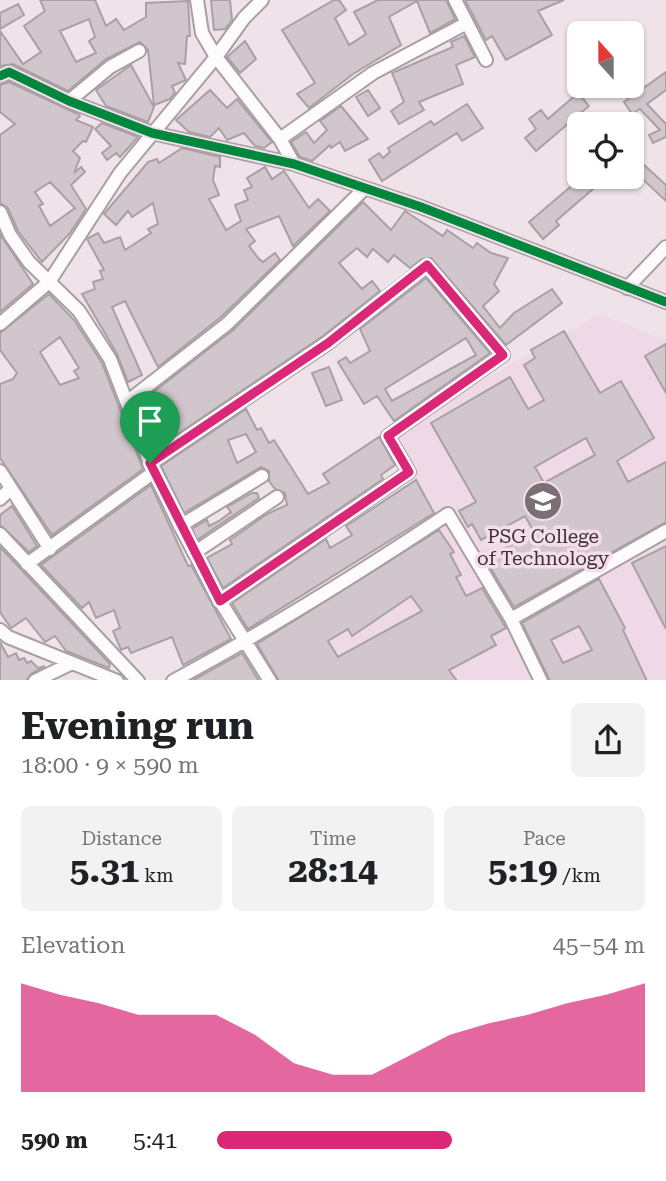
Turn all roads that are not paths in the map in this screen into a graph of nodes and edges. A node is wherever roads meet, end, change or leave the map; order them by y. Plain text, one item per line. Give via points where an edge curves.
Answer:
1 (197, 0) edge
2 (262, 0) edge
3 (455, 0) edge
4 (467, 23) junction
5 (139, 51) dead end
6 (216, 57) junction
7 (486, 60) dead end
8 (0, 76) edge
9 (69, 101) junction
10 (152, 133) junction
11 (280, 139) junction
12 (294, 164) junction
13 (365, 188) junction
14 (0, 212) edge
15 (666, 247) edge
16 (49, 282) junction
17 (627, 288) junction
18 (666, 302) edge
19 (0, 324) edge
20 (128, 401) junction
21 (152, 468) junction
22 (0, 471) edge
23 (262, 476) dead end
24 (11, 488) junction
25 (277, 497) dead end
26 (0, 499) edge
27 (180, 526) junction
28 (666, 531) edge
29 (0, 534) edge
30 (50, 549) junction
31 (194, 553) junction
32 (27, 564) junction
33 (220, 601) junction
34 (511, 619) junction
35 (0, 630) edge
36 (245, 642) junction
37 (72, 663) junction
38 (37, 680) edge
39 (114, 680) edge
40 (137, 680) edge
41 (175, 680) edge
42 (269, 680) edge
43 (541, 680) edge

1 - 6 street via 202,33
2 - 6 street
3 - 4 street
4 - 7 street
4 - 11 street via 373,73
5 - 9 street via 92,80
6 - 10 street
6 - 11 street
8 - 9 street via 9,72
9 - 10 street
10 - 12 street
10 - 16 street via 120,173
11 - 12 street
12 - 13 street
13 - 17 street
13 - 20 street via 227,324
14 - 16 street via 16,244
15 - 17 street
16 - 19 street
16 - 20 street via 85,320 110,359
17 - 18 street
20 - 21 street
21 - 27 street
21 - 30 street
21 - 33 street via 328,343 427,265 503,355 388,436 409,472
22 - 24 street
23 - 27 street
24 - 26 street
24 - 30 street
25 - 31 street
27 - 31 street
28 - 34 street
29 - 32 street
30 - 32 street
31 - 33 street
32 - 40 street
33 - 36 street
34 - 36 street via 448,514
34 - 43 street
35 - 37 street
36 - 41 street
36 - 42 street
37 - 38 street
37 - 39 street

